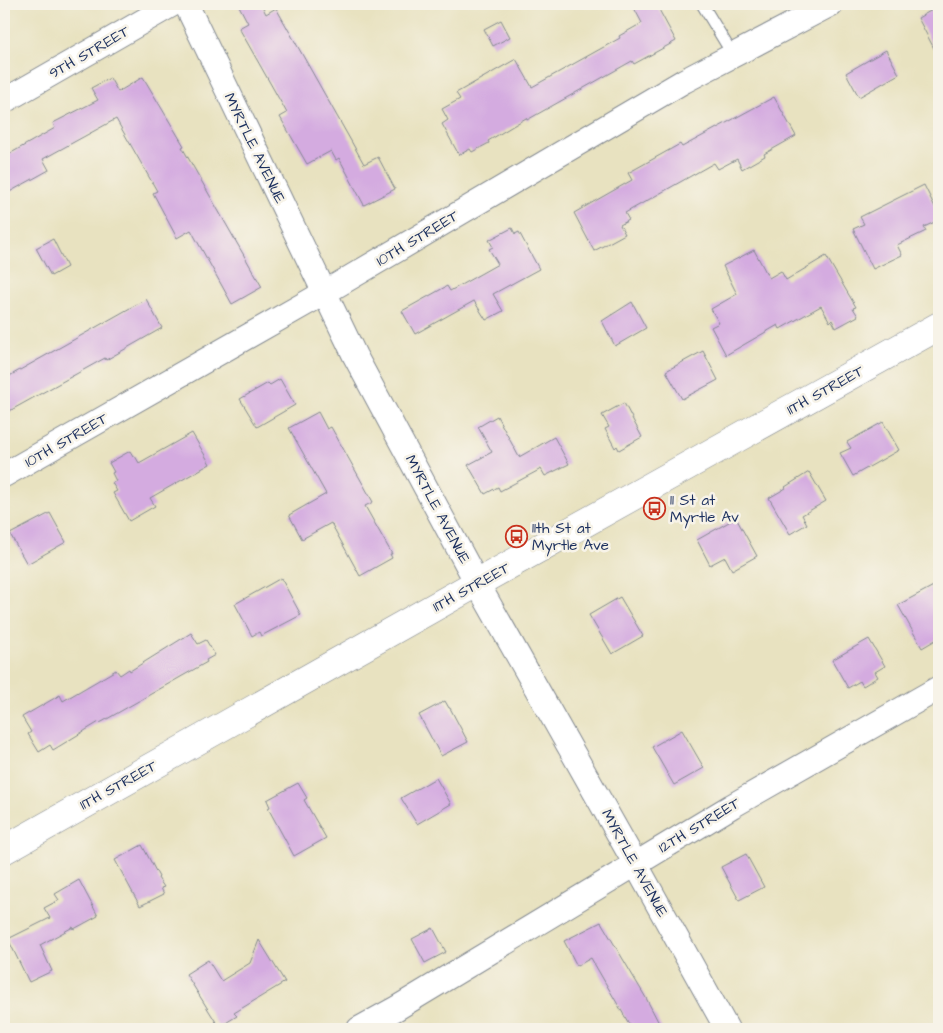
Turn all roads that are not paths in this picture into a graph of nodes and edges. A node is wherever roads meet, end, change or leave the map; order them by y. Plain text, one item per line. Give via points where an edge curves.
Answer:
1 (174, 4) edge
2 (186, 4) edge
3 (702, 4) edge
4 (831, 4) edge
5 (733, 54) junction
6 (4, 101) edge
7 (324, 293) junction
8 (939, 326) edge
9 (4, 475) edge
10 (477, 583) junction
11 (939, 688) edge
12 (4, 850) edge
13 (635, 863) junction
14 (359, 1029) edge
15 (727, 1029) edge

1 - 6 street, 9TH STREET
2 - 7 street, MYRTLE AVENUE
3 - 5 lane
4 - 5 street, 10TH STREET
5 - 7 street, 10TH STREET
7 - 9 street, 10TH STREET
7 - 10 street, MYRTLE AVENUE
8 - 10 main road, 11TH STREET
10 - 12 main road, 11TH STREET
10 - 13 street, MYRTLE AVENUE
11 - 13 street, 12TH STREET
13 - 14 street, 12TH STREET
13 - 15 street, MYRTLE AVENUE

